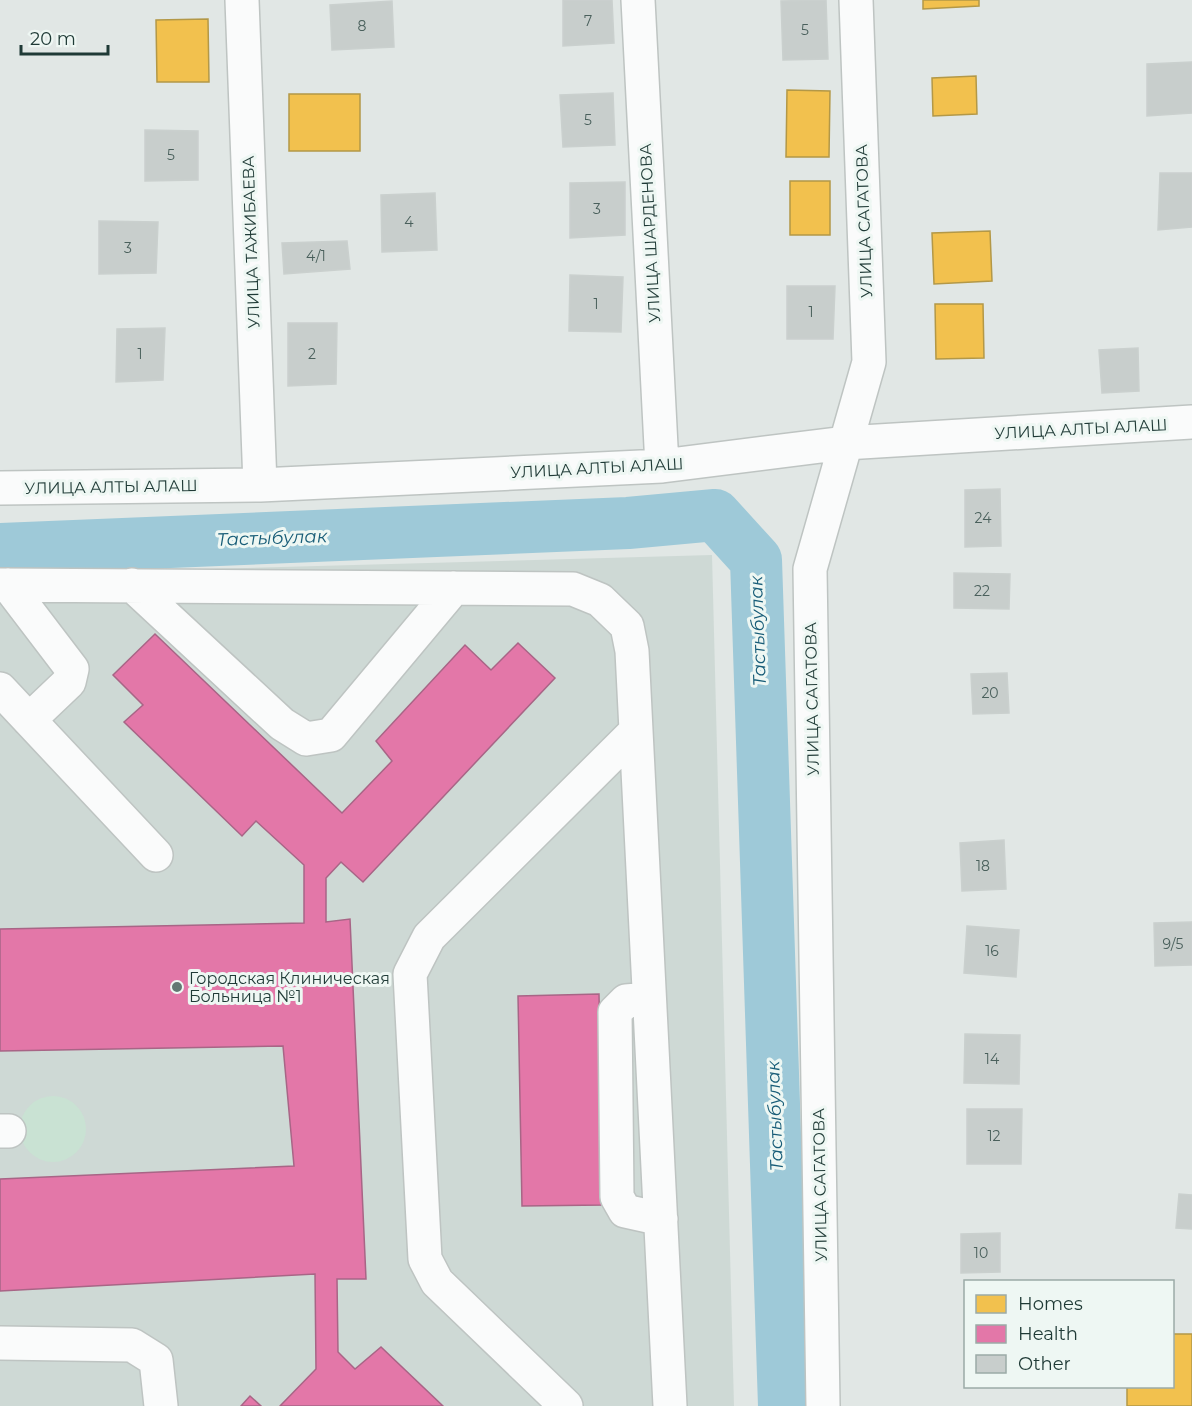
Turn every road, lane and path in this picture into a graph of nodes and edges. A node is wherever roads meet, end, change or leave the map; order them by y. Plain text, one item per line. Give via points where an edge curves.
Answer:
1 (242, 0) edge
2 (638, 0) edge
3 (856, 0) edge
4 (1192, 422) edge
5 (845, 443) junction
6 (662, 466) junction
7 (260, 485) junction
8 (0, 488) edge
9 (4, 585) edge
10 (132, 585) junction
11 (454, 588) junction
12 (0, 689) edge
13 (29, 720) junction
14 (636, 731) junction
15 (156, 855) dead end
16 (0, 1343) edge
17 (161, 1406) edge
18 (566, 1406) edge
19 (670, 1406) edge
20 (823, 1406) edge

1 - 7 street, УЛИЦА ТАЖИБАЕВА
2 - 6 street, УЛИЦА ШАРДЕНОВА
3 - 5 street, УЛИЦА САГАТОВА via 869,362
4 - 5 street, УЛИЦА АЛТЫ АЛАШ
5 - 6 street, УЛИЦА АЛТЫ АЛАШ
5 - 20 street, УЛИЦА САГАТОВА via 810,569
6 - 7 street, УЛИЦА АЛТЫ АЛАШ
7 - 8 street, УЛИЦА АЛТЫ АЛАШ
9 - 10 street
9 - 13 street via 72,669 69,682
10 - 11 street
10 - 11 street via 282,724 306,739 331,735
11 - 14 street via 573,589 600,600 627,626
12 - 13 street
13 - 15 street
14 - 18 street via 429,937 410,974 425,1259 437,1282
14 - 19 street via 649,999 626,1001 615,1012 617,1197 625,1211 661,1219
16 - 17 street via 132,1346 156,1360

